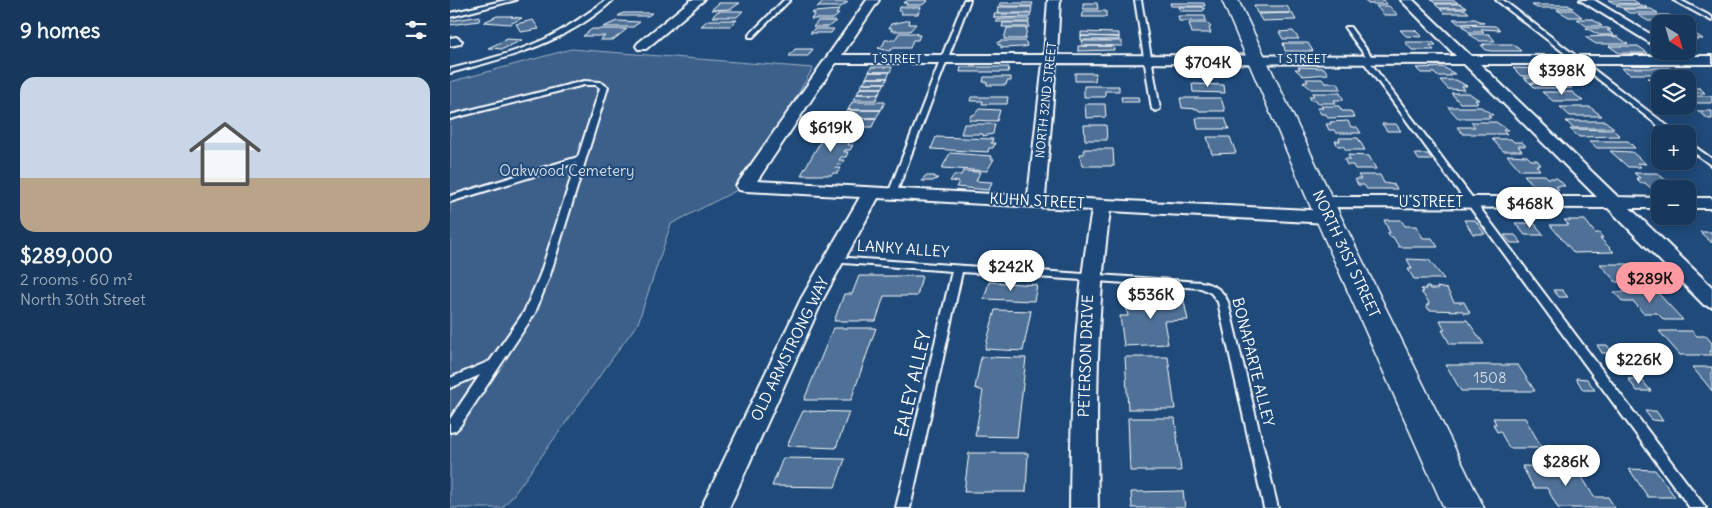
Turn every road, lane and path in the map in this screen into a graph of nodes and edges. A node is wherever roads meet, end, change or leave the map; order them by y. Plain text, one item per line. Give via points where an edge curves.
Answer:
1 (513, 0) edge
2 (610, 0) edge
3 (698, 0) edge
4 (787, 0) edge
5 (873, 0) edge
6 (967, 0) edge
7 (1054, 0) edge
8 (1138, 0) edge
9 (1230, 0) edge
10 (1408, 0) edge
11 (1499, 0) edge
12 (1586, 0) edge
13 (1676, 0) edge
14 (450, 15) edge
15 (1712, 19) edge
16 (1348, 28) dead end
17 (751, 36) dead end
18 (1651, 40) edge
19 (642, 46) dead end
20 (833, 58) junction
21 (944, 59) junction
22 (1148, 59) junction
23 (1257, 59) junction
24 (1050, 60) junction
25 (1368, 60) junction
26 (1468, 60) junction
27 (1578, 60) junction
28 (1651, 60) edge
29 (1686, 60) edge
30 (1696, 60) edge
31 (1712, 60) edge
32 (450, 70) edge
33 (1706, 73) dead end
34 (1156, 109) dead end
35 (450, 118) edge
36 (1662, 125) edge
37 (1696, 150) edge
38 (582, 158) junction
39 (1712, 163) edge
40 (882, 193) junction
41 (450, 200) edge
42 (1036, 201) junction
43 (1471, 202) junction
44 (1613, 203) junction
45 (1651, 203) edge
46 (1696, 203) edge
47 (1712, 203) edge
48 (1102, 205) junction
49 (1325, 209) junction
50 (834, 260) junction
51 (958, 268) junction
52 (1090, 277) junction
53 (1712, 300) edge
54 (496, 364) junction
55 (450, 383) edge
56 (450, 427) edge
57 (715, 508) edge
58 (902, 508) edge
59 (1084, 508) edge
60 (1271, 508) edge
61 (1464, 508) edge
62 (1699, 508) edge

1 - 14 lane
2 - 32 lane via 543,42
3 - 19 street
4 - 17 lane
5 - 20 street
6 - 21 lane
7 - 24 street, NORTH 32ND STREET
8 - 22 lane
9 - 23 street, NORTH 31ST STREET
10 - 26 street
11 - 27 lane
12 - 18 street
13 - 15 lane
16 - 25 lane
20 - 21 street, T STREET
20 - 40 street, KUHN STREET via 745,186
21 - 24 street, T STREET
21 - 40 lane
22 - 23 street, T STREET
22 - 24 street, T STREET
22 - 34 lane
23 - 25 street, T STREET
23 - 49 street, NORTH 31ST STREET
24 - 42 street, NORTH 32ND STREET
25 - 26 street, T STREET
25 - 43 lane
26 - 27 street, T STREET
26 - 44 street
27 - 28 street, T STREET
27 - 36 lane
29 - 33 street
30 - 31 street, T STREET
35 - 38 lane via 575,84 598,83 604,87
37 - 39 lane
38 - 41 lane
38 - 54 lane via 530,313
40 - 42 street, KUHN STREET
40 - 50 street, OLD ARMSTRONG WAY
42 - 48 street, KUHN STREET
43 - 44 street, U STREET
43 - 49 street, U STREET
43 - 62 lane
44 - 45 street, U STREET
44 - 53 street
46 - 47 street
48 - 49 street, KUHN STREET
48 - 52 street, PETERSON DRIVE
49 - 61 street, NORTH 31ST STREET
50 - 51 lane, LANKY ALLEY
50 - 57 street, OLD ARMSTRONG WAY via 798,326
51 - 52 lane, LANKY ALLEY
51 - 58 lane, EALEY ALLEY
52 - 59 street, PETERSON DRIVE via 1084,381
52 - 60 lane, BONAPARTE ALLEY via 1201,285 1210,287 1221,296
54 - 55 lane
54 - 56 lane

